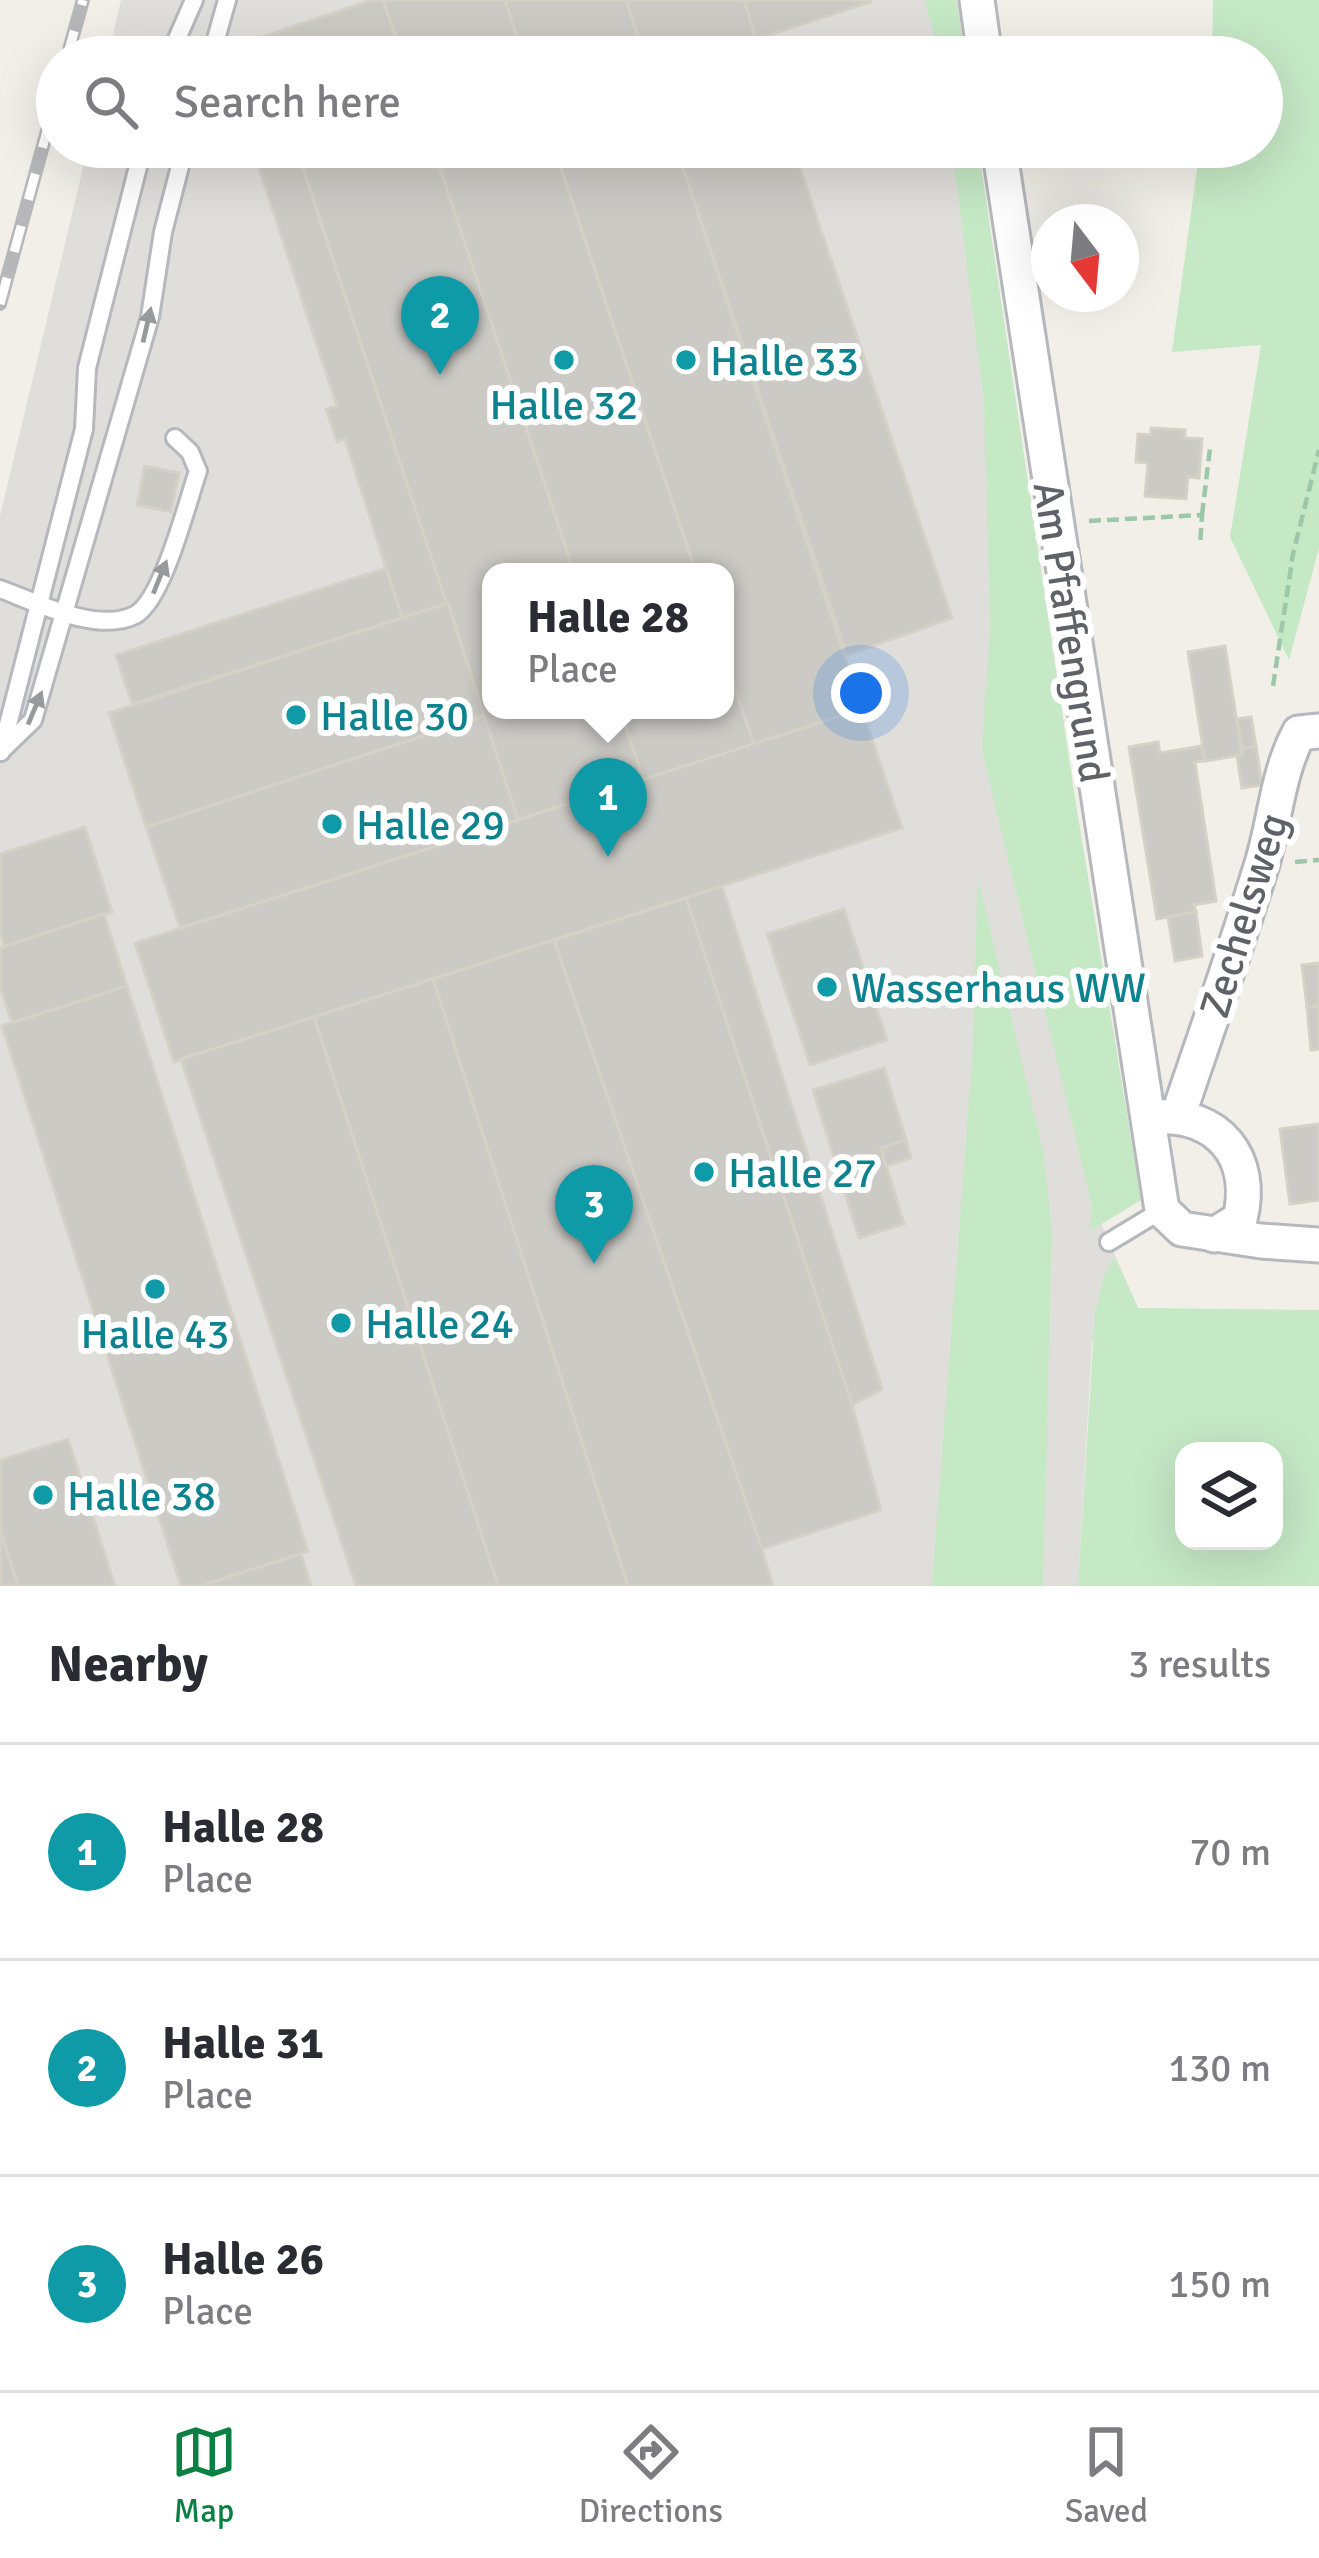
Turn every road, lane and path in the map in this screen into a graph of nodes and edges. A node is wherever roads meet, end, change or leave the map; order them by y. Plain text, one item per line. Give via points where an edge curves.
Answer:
1 (194, 0) edge
2 (227, 0) edge
3 (976, 0) edge
4 (179, 36) edge
5 (217, 36) edge
6 (982, 36) edge
7 (138, 168) edge
8 (179, 168) edge
9 (1003, 168) edge
10 (175, 438) dead end
11 (1210, 448) dead end
12 (1319, 450) edge
13 (1202, 515) junction
14 (1092, 521) dead end
15 (1200, 546) dead end
16 (0, 589) edge
17 (38, 602) junction
18 (66, 610) junction
19 (1273, 686) dead end
20 (1319, 730) edge
21 (1, 753) edge
22 (1163, 1117) junction
23 (1162, 1210) junction
24 (1214, 1235) junction
25 (1109, 1242) dead end
26 (1319, 1245) edge

1 - 4 lane
2 - 5 lane
3 - 6 street
7 - 17 lane via 87,368 84,429
18 -> 8 lane via 150,317
9 - 22 street, Am Pfaffengrund
18 -> 10 lane via 110,620 146,607 198,472
11 - 13 path
12 - 19 path
13 - 14 path
13 - 15 path
16 - 17 lane
17 - 18 lane
17 - 21 lane
21 -> 18 lane via 33,720
20 - 22 street, Zechelsweg via 1299,733 1289,752 1232,966
22 - 23 street, Am Pfaffengrund
22 - 24 street via 1207,1126 1232,1146 1247,1191 1240,1219
23 - 24 street via 1182,1229
23 - 25 lane
24 - 26 street

